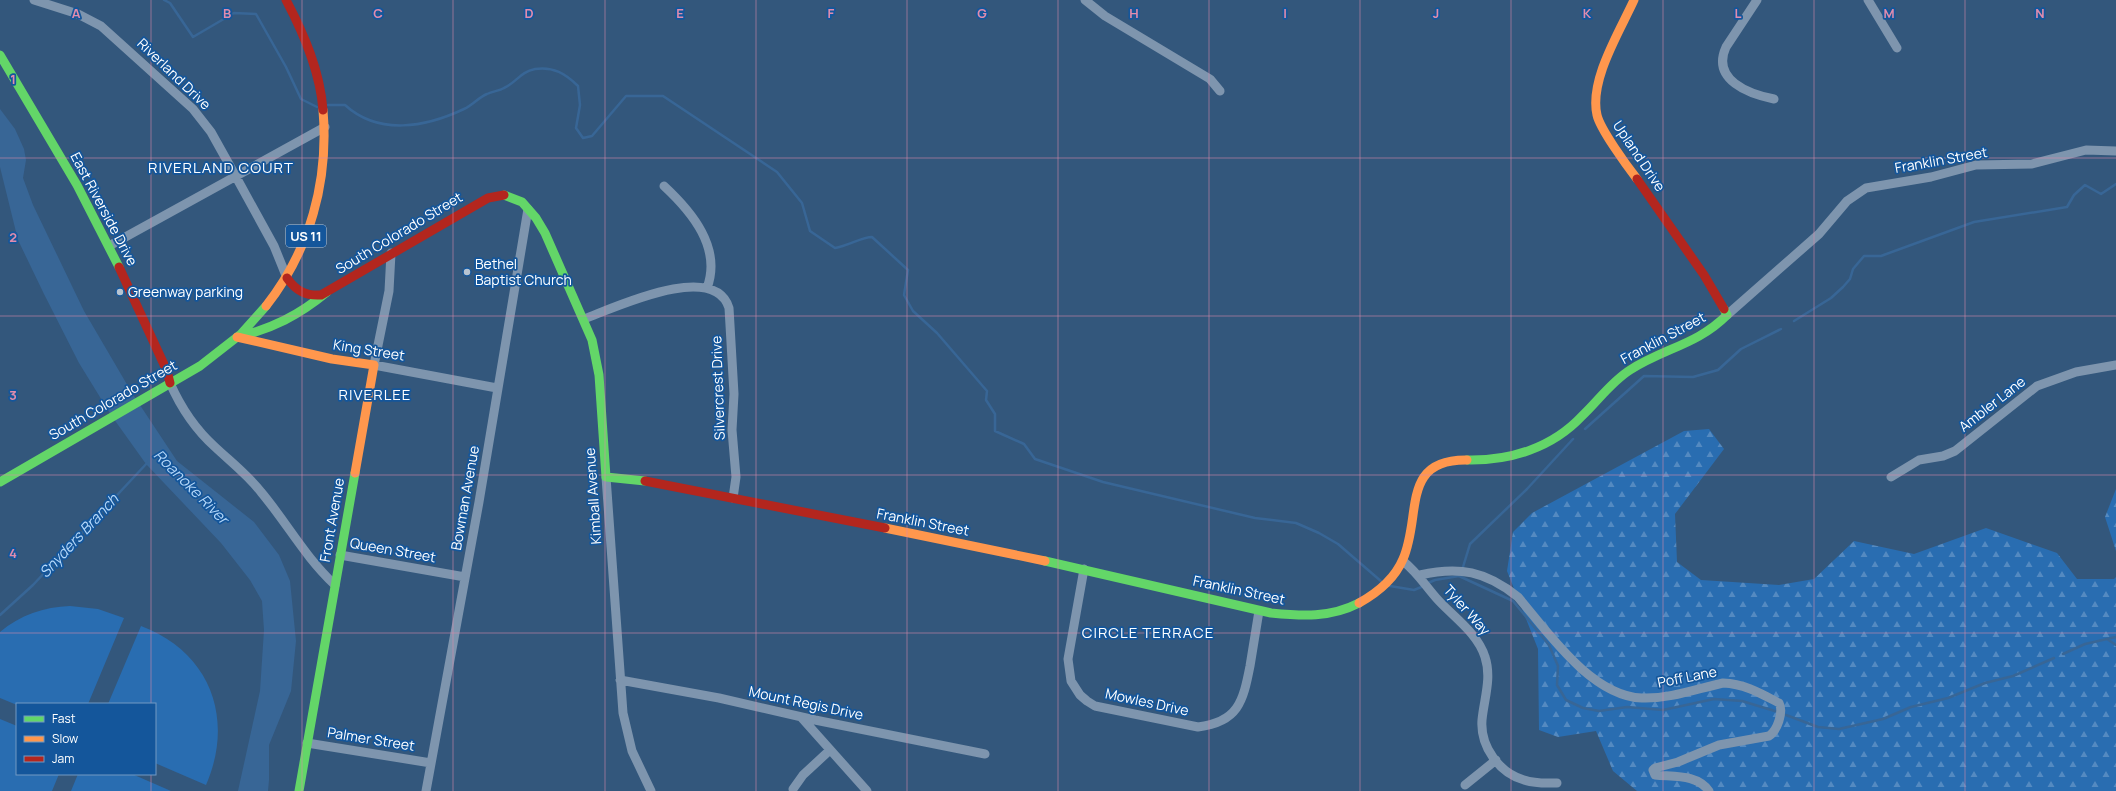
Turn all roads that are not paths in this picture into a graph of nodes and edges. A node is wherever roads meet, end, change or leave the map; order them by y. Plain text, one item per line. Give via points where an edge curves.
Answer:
1 (34, 0) edge
2 (286, 0) edge
3 (1085, 0) edge
4 (1634, 0) edge
5 (1757, 0) edge
6 (1868, 0) edge
7 (1897, 48) dead end
8 (0, 55) edge
9 (1220, 91) dead end
10 (1774, 99) dead end
11 (325, 127) junction
12 (2116, 152) edge
13 (235, 175) junction
14 (664, 186) dead end
15 (528, 209) junction
16 (109, 246) junction
17 (392, 254) junction
18 (287, 278) junction
19 (706, 288) junction
20 (327, 292) junction
21 (1727, 315) junction
22 (584, 320) junction
23 (237, 337) junction
24 (2116, 365) edge
25 (374, 366) junction
26 (170, 383) junction
27 (497, 388) junction
28 (606, 477) junction
29 (1891, 477) dead end
30 (0, 482) edge
31 (733, 498) junction
32 (340, 555) junction
33 (1403, 561) junction
34 (1084, 569) junction
35 (465, 577) junction
36 (1421, 578) junction
37 (335, 585) junction
38 (1260, 611) junction
39 (620, 680) junction
40 (801, 717) junction
41 (307, 743) junction
42 (830, 750) junction
43 (986, 754) dead end
44 (1496, 760) junction
45 (431, 763) junction
46 (1557, 783) dead end
47 (1465, 785) dead end
48 (793, 789) dead end
49 (299, 791) edge
50 (426, 791) edge
51 (651, 791) edge
52 (867, 791) edge
53 (1709, 791) edge

1 - 13 street, Riverland Drive via 90,19 116,38 193,109 211,132
2 - 11 street, US 11 via 315,65 323,99
3 - 9 street via 1105,16 1210,79
4 - 21 street, Upland Drive via 1600,74 1595,100 1597,116 1620,156 1704,274
5 - 10 street via 1726,47 1724,68 1739,87 1755,95
6 - 7 street
8 - 16 street, East Riverside Drive
11 - 13 street
11 - 18 street, US 11 via 324,161 316,208
12 - 21 street, Franklin Street via 2086,150 2032,164 1976,165 1931,177 1866,188 1847,200 1818,234
13 - 16 street
13 - 18 street, Riverland Drive via 274,246
14 - 19 street via 690,214 706,241 712,269
15 - 17 street, South Colorado Street via 522,202 511,197 488,198
15 - 22 street, Kimball Avenue via 545,233
15 - 27 street, Bowman Avenue
16 - 26 street, East Riverside Drive via 167,370
17 - 20 street, South Colorado Street
17 - 25 street, Front Avenue via 389,291
18 - 20 street, South Colorado Street via 296,290 302,293 315,296
18 - 23 street, US 11 via 268,305
19 - 22 street via 663,290
19 - 31 street, Silvercrest Drive via 721,294 729,308 734,394 732,430 736,477
20 - 23 street via 285,322 264,332
21 - 33 street, Franklin Street via 1695,340 1631,369 1618,378 1573,428 1549,443 1492,460 1446,461 1432,466 1419,485 1411,536
22 - 28 street, Kimball Avenue via 592,340 599,375
23 - 25 street, King Street
23 - 26 street, South Colorado Street / US 11
24 - 29 street, Ambler Lane via 2076,372 2037,386 1955,451 1919,460
25 - 27 street, King Street
25 - 32 street, Front Avenue
26 - 30 street, South Colorado Street / US 11
26 - 37 street via 186,413 201,432 262,492 309,558
27 - 35 street, Bowman Avenue
28 - 31 street, Franklin Street via 638,480
28 - 39 street, Kimball Avenue
31 - 34 street, Franklin Street
32 - 35 street, Queen Street
32 - 37 street, Front Avenue
33 - 36 street, Tyler Way
33 - 38 street, Franklin Street via 1389,581 1348,609 1324,616
34 - 38 street, Franklin Street
34 - 38 street, Mowles Drive via 1068,672 1074,688 1096,706 1198,727 1209,726 1228,718 1236,710 1244,694
35 - 45 street, Bowman Avenue
36 - 44 street, Tyler Way via 1480,644 1488,672 1482,722 1483,736 1487,749
36 - 53 street, Poff Lane via 1440,570 1464,570 1510,590 1576,663 1607,687 1620,693 1642,698 1659,698 1723,683 1752,688 1779,703 1781,711 1774,731 1769,736 1719,745 1653,770 1655,775 1692,778
37 - 41 street, Front Avenue
39 - 40 street, Mount Regis Drive via 720,698
39 - 51 street, Kimball Avenue via 627,734 638,766
40 - 42 street
40 - 43 street, Mount Regis Drive
41 - 45 street, Palmer Street
41 - 49 street, Front Avenue
42 - 48 street via 803,775
42 - 52 street
44 - 46 street, Tyler Way via 1510,774 1523,780
44 - 47 street
45 - 50 street, Bowman Avenue

